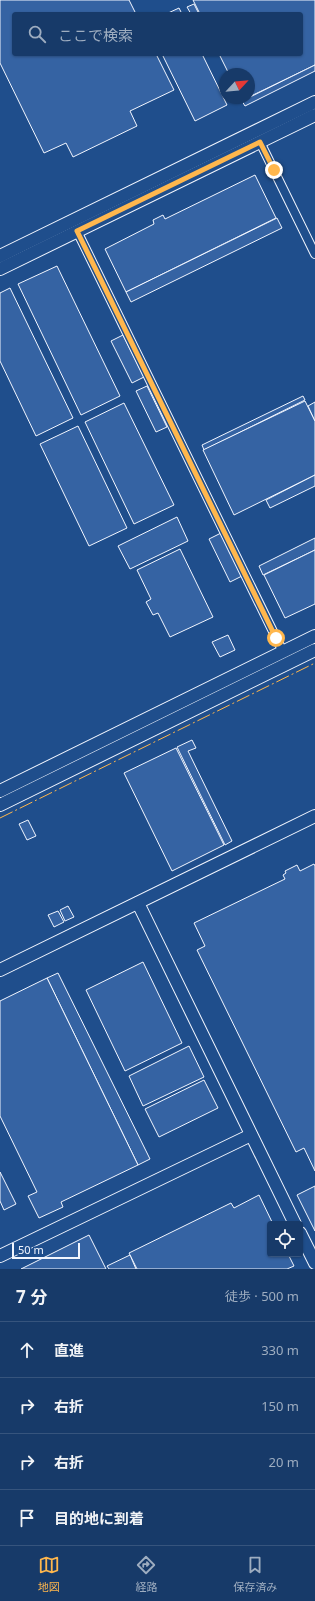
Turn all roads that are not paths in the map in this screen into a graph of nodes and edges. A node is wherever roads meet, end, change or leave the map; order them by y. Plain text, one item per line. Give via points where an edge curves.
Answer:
1 (315, 102) edge
2 (315, 115) edge
3 (258, 136) junction
4 (75, 226) junction
5 (315, 254) edge
6 (0, 256) edge
7 (0, 269) edge
8 (315, 636) edge
9 (315, 650) edge
10 (283, 652) junction
11 (289, 663) junction
12 (0, 791) edge
13 (0, 806) edge
14 (315, 816) edge
15 (138, 903) junction
16 (0, 970) edge
17 (251, 1135) junction
18 (294, 1221) edge
19 (303, 1239) edge
20 (0, 1256) edge
21 (315, 1263) edge

1 - 3 street
2 - 3 street
3 - 4 street
3 - 5 street
4 - 6 street
4 - 7 street
4 - 10 street
8 - 10 street
9 - 11 street
10 - 11 street
10 - 12 street
11 - 13 street
14 - 15 street
15 - 16 street
15 - 17 street
17 - 18 street
17 - 20 street
19 - 21 street

